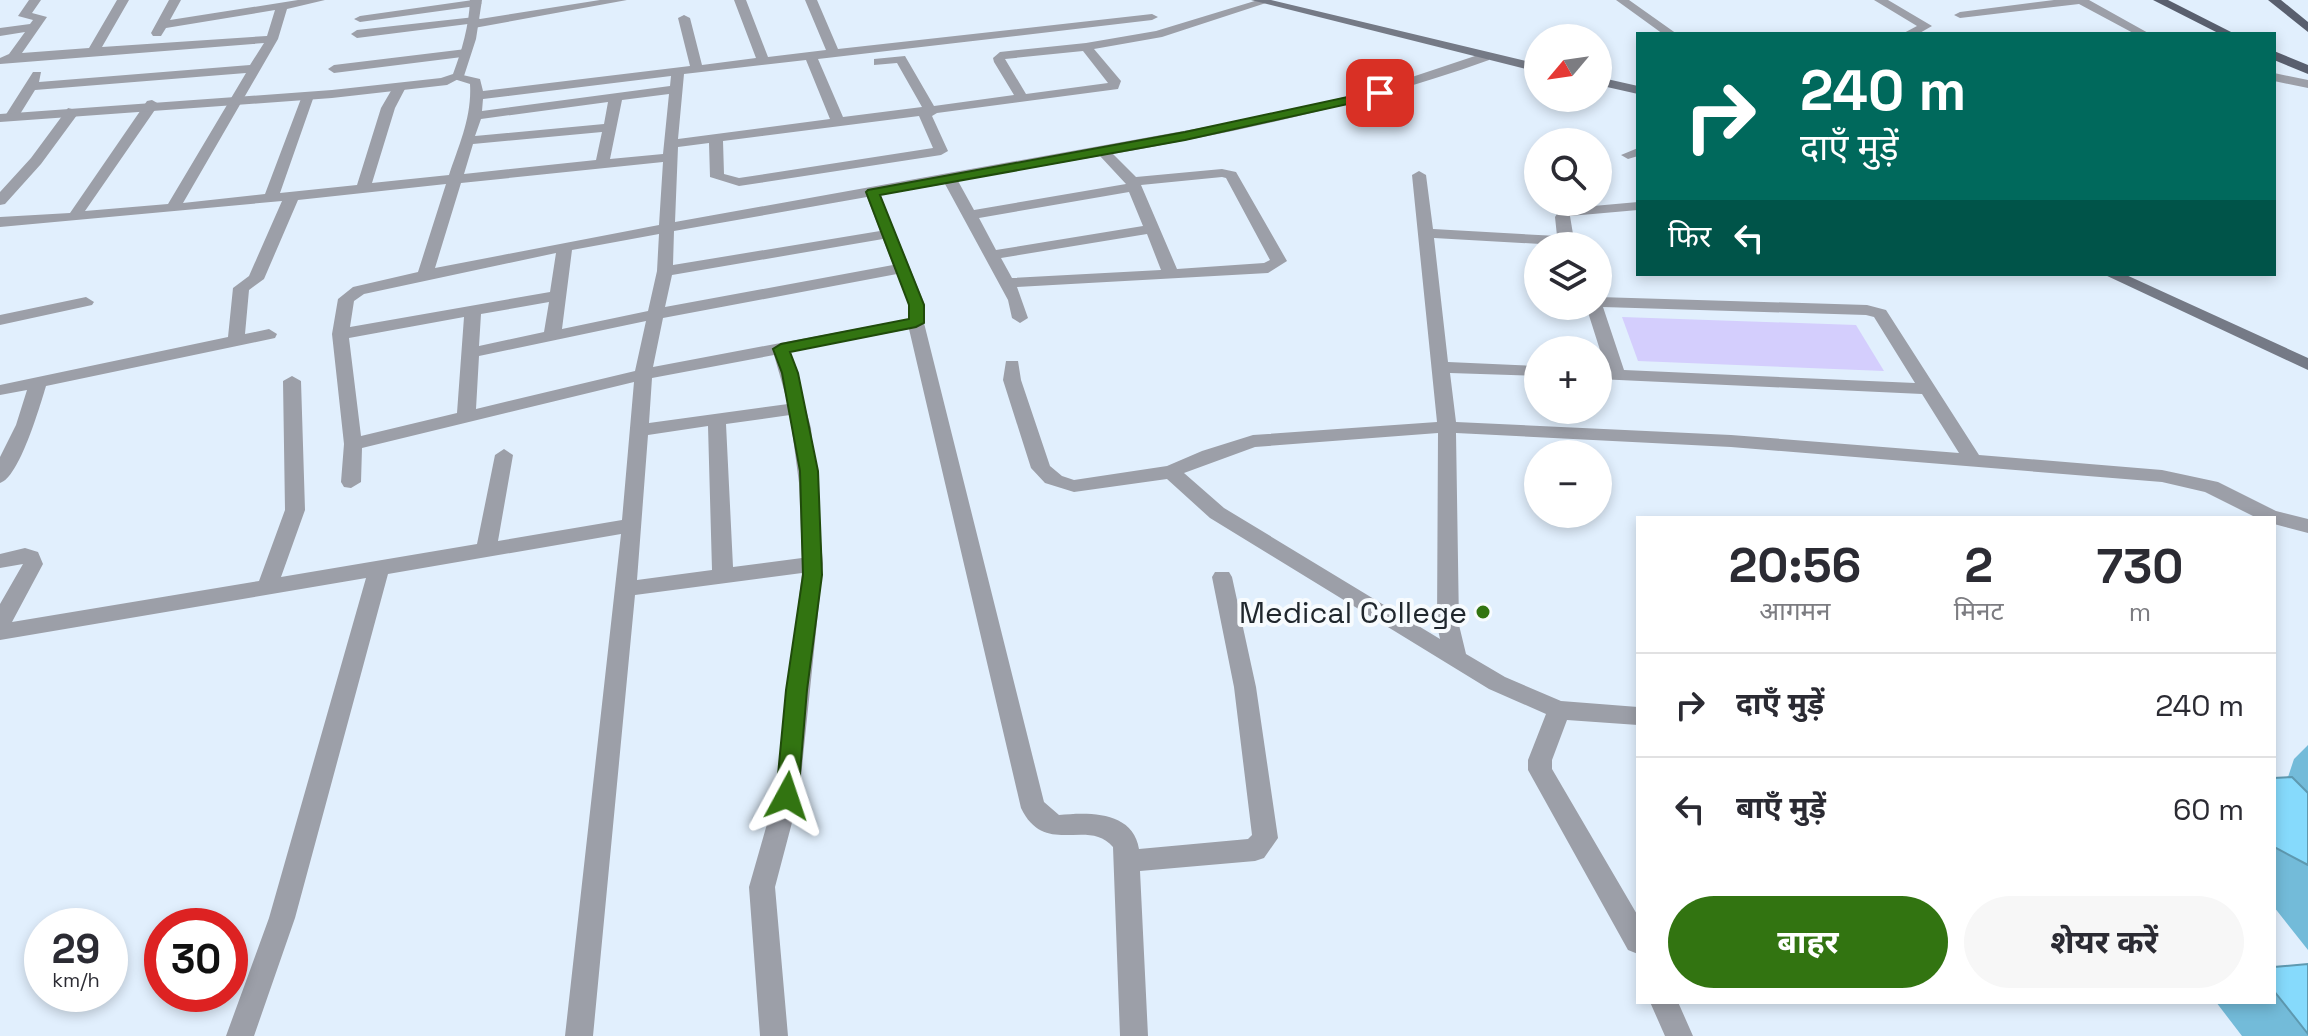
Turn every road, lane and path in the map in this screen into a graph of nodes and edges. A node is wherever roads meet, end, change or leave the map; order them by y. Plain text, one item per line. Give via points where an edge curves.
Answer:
1 (35, 0) edge
2 (123, 0) edge
3 (175, 0) edge
4 (236, 0) edge
5 (319, 0) edge
6 (621, 0) edge
7 (740, 0) edge
8 (811, 0) edge
9 (1622, 0) edge
10 (1880, 0) edge
11 (2082, 0) edge
12 (2159, 0) edge
13 (2274, 0) edge
14 (303, 1) edge
15 (1260, 1) edge
16 (476, 2) edge
17 (282, 6) junction
18 (230, 14) junction
19 (1960, 15) dead end
20 (1152, 17) dead end
21 (684, 18) dead end
22 (360, 19) dead end
23 (474, 22) junction
24 (162, 25) junction
25 (33, 27) junction
26 (2308, 28) edge
27 (0, 32) edge
28 (1668, 32) edge
29 (1912, 32) edge
30 (2140, 32) edge
31 (2225, 32) edge
32 (357, 34) dead end
33 (155, 36) dead end
34 (272, 39) junction
35 (1086, 47) junction
36 (93, 52) junction
37 (466, 53) junction
38 (834, 54) junction
39 (48, 56) junction
40 (2276, 56) edge
41 (1485, 57) junction
42 (6, 60) edge
43 (764, 63) junction
44 (813, 63) junction
45 (1524, 65) edge
46 (253, 69) junction
47 (334, 69) dead end
48 (2308, 70) edge
49 (458, 76) junction
50 (684, 77) junction
51 (2276, 77) edge
52 (1612, 84) edge
53 (2308, 84) edge
54 (31, 86) junction
55 (400, 87) junction
56 (1636, 90) edge
57 (308, 96) junction
58 (477, 96) junction
59 (616, 97) junction
60 (235, 99) junction
61 (1023, 99) junction
62 (152, 104) junction
63 (73, 111) junction
64 (927, 112) junction
65 (475, 116) junction
66 (6, 117) edge
67 (839, 124) junction
68 (610, 127) junction
69 (716, 139) junction
70 (466, 141) junction
71 (670, 150) junction
72 (1103, 151) junction
73 (602, 163) junction
74 (1419, 175) dead end
75 (453, 179) junction
76 (950, 179) junction
77 (1133, 184) junction
78 (363, 188) junction
79 (872, 192) junction
80 (292, 196) junction
81 (271, 198) junction
82 (0, 201) edge
83 (1636, 206) edge
84 (173, 208) junction
85 (970, 215) junction
86 (74, 217) junction
87 (0, 222) edge
88 (1152, 229) junction
89 (666, 230) junction
90 (1564, 232) edge
91 (1425, 233) junction
92 (887, 234) junction
93 (1524, 241) edge
94 (564, 249) junction
95 (992, 255) junction
96 (900, 269) junction
97 (665, 271) junction
98 (1171, 274) junction
99 (425, 275) junction
100 (2115, 276) edge
101 (1006, 283) junction
102 (557, 296) junction
103 (86, 302) dead end
104 (1612, 304) edge
105 (473, 312) junction
106 (657, 314) junction
107 (1020, 318) dead end
108 (0, 320) edge
109 (1601, 320) edge
110 (916, 323) junction
111 (269, 334) dead end
112 (340, 334) junction
113 (552, 337) junction
114 (236, 341) junction
115 (781, 349) junction
116 (469, 353) junction
117 (1012, 365) dead end
118 (2308, 365) edge
119 (1440, 367) junction
120 (1524, 370) edge
121 (643, 374) junction
122 (1612, 375) edge
123 (1617, 375) junction
124 (292, 381) dead end
125 (38, 383) junction
126 (1930, 389) junction
127 (0, 390) edge
128 (797, 408) junction
129 (466, 417) junction
130 (717, 420) junction
131 (1447, 427) junction
132 (639, 430) junction
133 (353, 444) junction
134 (504, 455) dead end
135 (5, 457) edge
136 (1973, 460) junction
137 (1171, 472) junction
138 (0, 477) edge
139 (351, 482) dead end
140 (2270, 516) edge
141 (2276, 518) edge
142 (632, 525) junction
143 (2308, 526) edge
144 (486, 550) junction
145 (0, 561) edge
146 (813, 564) junction
147 (379, 568) junction
148 (723, 575) junction
149 (1222, 577) dead end
150 (267, 587) junction
151 (626, 589) junction
152 (0, 624) edge
153 (0, 632) edge
154 (1456, 659) junction
155 (1559, 710) junction
156 (1636, 716) edge
157 (1127, 861) junction
158 (1636, 938) edge
159 (1665, 1004) edge
160 (240, 1036) edge
161 (579, 1036) edge
162 (774, 1036) edge
163 (1134, 1036) edge
164 (1679, 1036) edge

1 - 25 street via 24,16 41,17
2 - 36 street
3 - 24 street
4 - 18 street
5 - 14 street
6 - 23 street
7 - 43 street
8 - 38 street
9 - 28 street
10 - 29 street via 1926,26
11 - 19 street
11 - 30 street
12 - 31 main road
13 - 26 main road
14 - 17 street
15 - 35 street via 1158,34
15 - 41 main road
16 - 22 street
16 - 23 street
17 - 18 street
17 - 34 street
18 - 24 street
20 - 38 street
21 - 50 street
23 - 32 street
23 - 37 street
24 - 33 street
25 - 27 street
25 - 42 street
34 - 36 street
34 - 46 street
35 - 61 street via 999,58
35 - 61 street via 1114,86
36 - 39 street
37 - 47 street
37 - 49 street
38 - 44 street
39 - 42 street
39 - 54 street
40 - 48 main road
41 - 45 main road
41 - 72 street via 1356,99
43 - 44 street
43 - 50 street
44 - 64 street via 901,59
44 - 67 street
46 - 54 street
46 - 60 street
49 - 55 street
49 - 58 street via 476,82
50 - 58 street
50 - 59 street
50 - 71 street
51 - 53 street
52 - 56 main road
54 - 66 street
55 - 57 street
55 - 78 street via 388,108
57 - 60 street
57 - 81 street
58 - 65 street
59 - 65 street
59 - 68 street
60 - 62 street
60 - 84 street
61 - 64 street
62 - 63 street
62 - 86 street
63 - 66 street
63 - 82 street
64 - 67 street
64 - 69 street via 941,151 739,182 717,177
65 - 70 street
67 - 69 street
68 - 70 street
68 - 73 street
69 - 71 street
70 - 75 street
71 - 73 street
71 - 89 street
72 - 76 street
72 - 77 street
73 - 75 street
74 - 91 street
75 - 78 street
75 - 99 street
76 - 79 street
76 - 85 street
77 - 85 street
77 - 88 street
77 - 98 street via 1231,175 1279,261 1268,268
78 - 80 street
79 - 89 street
79 - 92 street
80 - 81 street
80 - 114 street via 256,279 241,288
81 - 84 street
83 - 90 street via 1570,209 1562,217
84 - 86 street
85 - 95 street
86 - 87 street
88 - 95 street
88 - 98 street
89 - 94 street
89 - 97 street
91 - 93 street
91 - 119 street
92 - 96 street
92 - 97 street
94 - 99 street
94 - 102 street
95 - 101 street
96 - 106 street
96 - 110 street via 917,305
97 - 106 street
98 - 101 street
99 - 112 street via 351,294
100 - 118 main road
101 - 107 street
102 - 105 street
102 - 113 street
103 - 108 street
104 - 126 street via 1867,310 1880,314
105 - 112 street
105 - 116 street
106 - 113 street
106 - 121 street
109 - 123 street
110 - 115 street
110 - 157 street via 1033,808 1055,826 1099,823 1118,831
111 - 114 street
112 - 133 street
113 - 116 street
114 - 125 street
115 - 121 street
115 - 128 street
116 - 129 street
117 - 137 street via 1012,380 1041,468 1051,479 1074,486
119 - 120 street
119 - 131 street
121 - 129 street
121 - 132 street
122 - 123 street
123 - 126 street
124 - 150 street via 295,510
125 - 127 street
125 - 135 street via 25,425
126 - 136 street
128 - 130 street
128 - 146 street via 809,471
129 - 133 street
130 - 132 street
130 - 148 street
131 - 136 street
131 - 137 street via 1253,441
131 - 154 street via 1448,625
132 - 142 street
133 - 139 street
134 - 144 street
135 - 138 street
136 - 140 street via 2193,481
137 - 154 street via 1217,513
141 - 143 street
142 - 144 street
142 - 151 street
144 - 147 street
145 - 152 street via 25,555 33,564
146 - 148 street
146 - 162 street via 787,796 762,887
147 - 150 street
147 - 160 street via 282,918
148 - 151 street
149 - 157 street via 1245,687 1265,838 1255,850 1238,853
150 - 153 street
151 - 161 street
154 - 155 street
155 - 156 street
155 - 158 street via 1540,770
157 - 163 street
159 - 164 street

